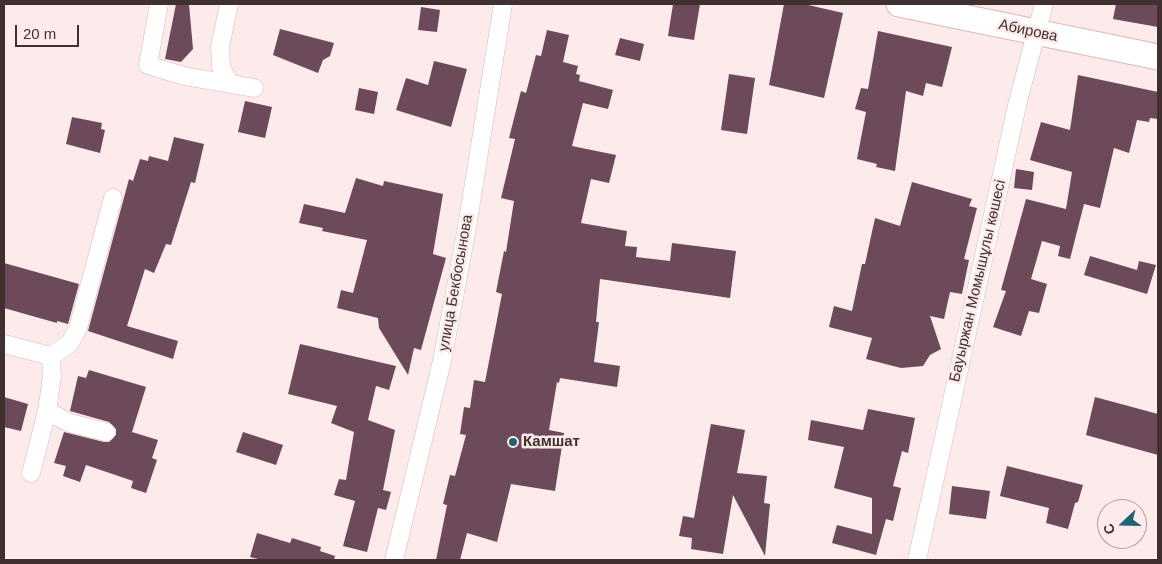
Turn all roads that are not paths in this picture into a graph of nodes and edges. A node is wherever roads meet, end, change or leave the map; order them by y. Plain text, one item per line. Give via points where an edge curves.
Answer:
1 (159, 4) edge
2 (229, 4) edge
3 (503, 4) edge
4 (899, 4) edge
5 (1044, 4) edge
6 (1038, 34) junction
7 (1158, 57) edge
8 (230, 84) junction
9 (254, 88) dead end
10 (113, 198) dead end
11 (4, 344) edge
12 (51, 356) junction
13 (47, 410) junction
14 (106, 432) dead end
15 (31, 473) dead end
16 (394, 560) edge
17 (917, 560) edge

1 - 8 street via 148,65 184,76
2 - 8 street via 220,47 222,67
3 - 16 street, улица Бекбосынова via 442,361
4 - 6 street, Абирова
5 - 6 street, Бауыржан Момышұлы көшесі
6 - 7 street, Абирова
6 - 17 street, Бауыржан Момышұлы көшесі via 1016,111
8 - 9 street
10 - 12 street via 78,328 70,343
11 - 12 street
12 - 13 street via 52,377
13 - 14 street via 70,423
13 - 15 street

